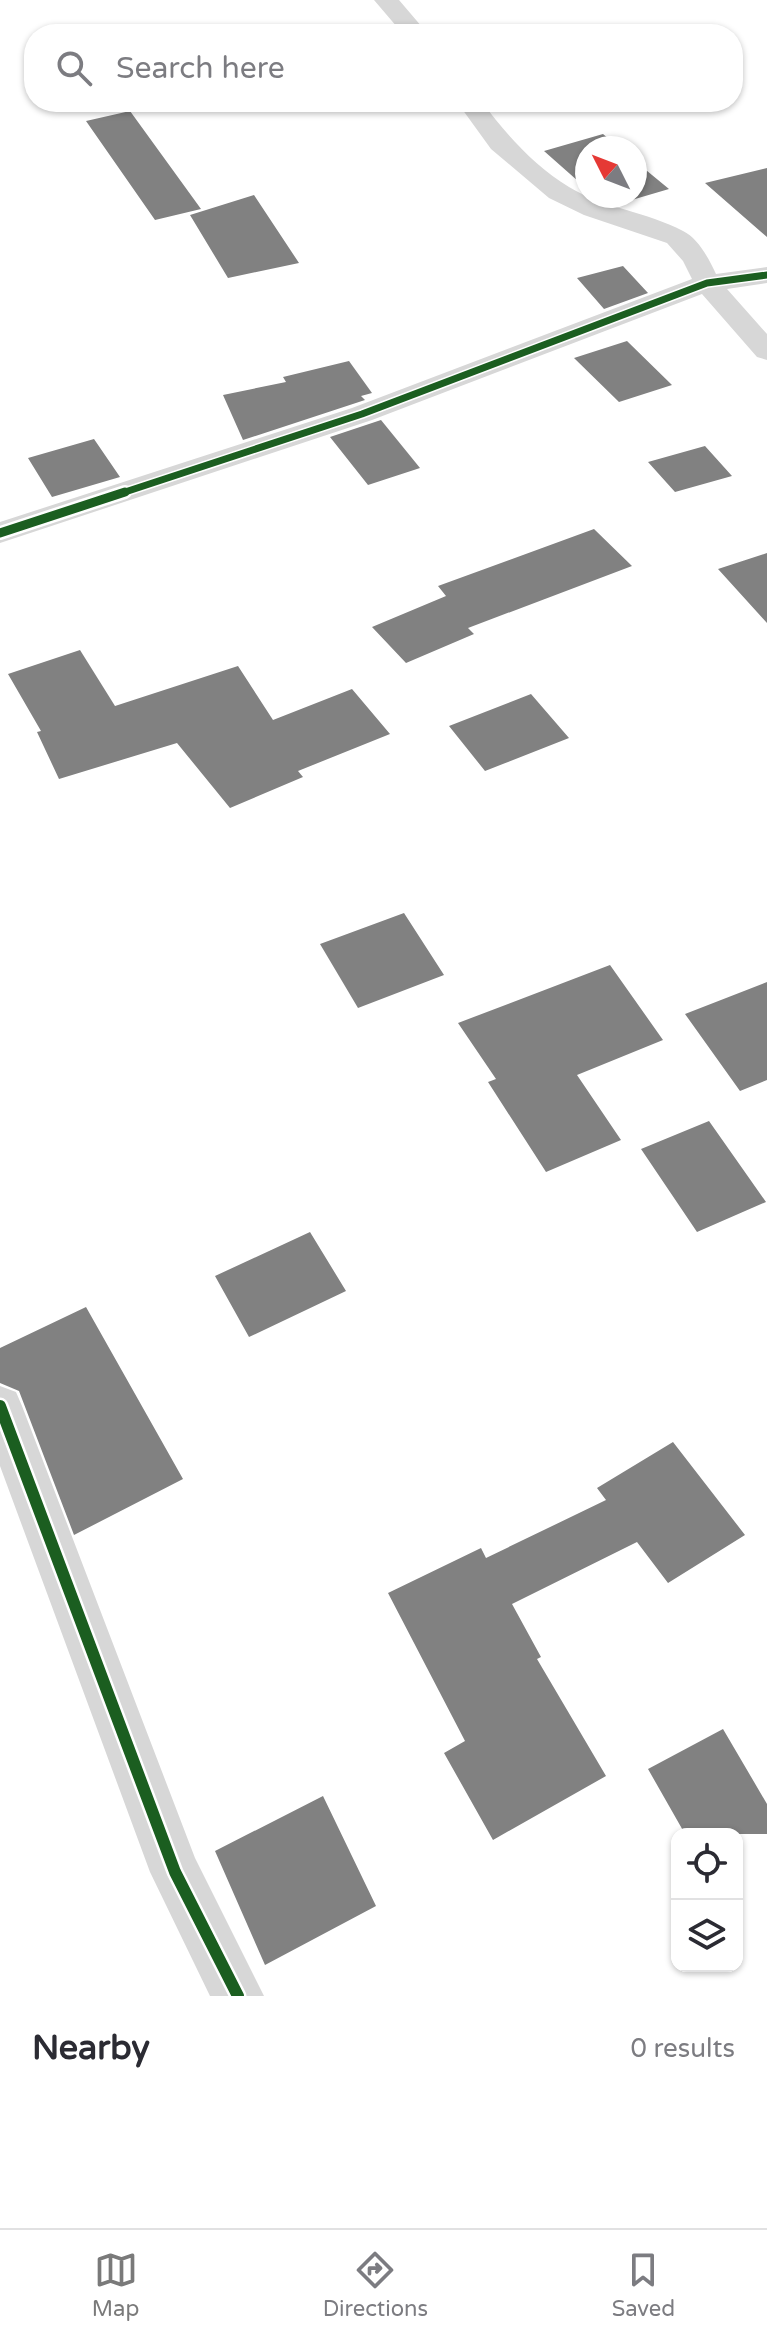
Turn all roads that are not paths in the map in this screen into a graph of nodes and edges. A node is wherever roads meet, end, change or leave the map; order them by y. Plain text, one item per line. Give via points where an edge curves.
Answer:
1 (386, 0) edge
2 (407, 24) edge
3 (476, 112) edge
4 (767, 275) edge
5 (707, 283) junction
6 (767, 351) edge
7 (0, 533) edge
8 (0, 1406) edge
9 (238, 1996) edge

1 - 2 street
3 - 5 street via 500,144 558,192 676,237 695,258
4 - 5 street
5 - 6 street
5 - 7 street via 362,414
8 - 9 street via 175,1872

